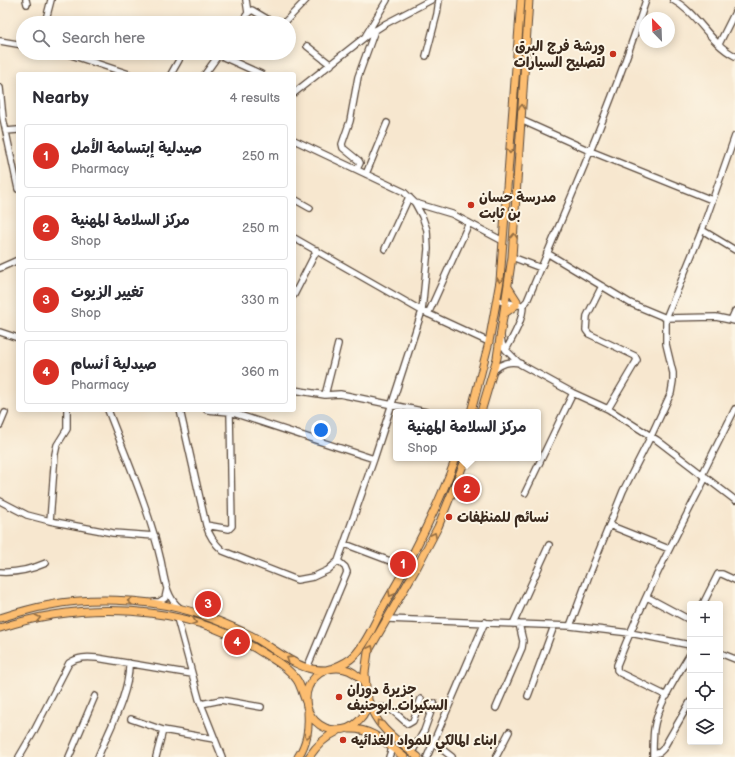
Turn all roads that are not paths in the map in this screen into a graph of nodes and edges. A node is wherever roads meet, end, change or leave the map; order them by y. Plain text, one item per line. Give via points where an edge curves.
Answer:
1 (51, 0) edge
2 (246, 0) edge
3 (306, 0) edge
4 (387, 0) edge
5 (431, 0) edge
6 (440, 0) edge
7 (521, 0) edge
8 (529, 0) edge
9 (646, 0) edge
10 (673, 0) edge
11 (735, 12) edge
12 (248, 13) junction
13 (46, 16) edge
14 (246, 16) edge
15 (263, 16) edge
16 (291, 16) edge
17 (376, 30) junction
18 (365, 37) junction
19 (0, 41) edge
20 (16, 44) edge
21 (719, 44) junction
22 (307, 46) dead end
23 (426, 56) dead end
24 (735, 56) edge
25 (87, 60) edge
26 (179, 60) dead end
27 (216, 60) edge
28 (232, 60) edge
29 (331, 65) junction
30 (111, 68) junction
31 (111, 72) edge
32 (123, 72) edge
33 (172, 72) edge
34 (206, 72) edge
35 (256, 72) edge
36 (0, 88) edge
37 (296, 91) edge
38 (2, 118) edge
39 (521, 120) junction
40 (387, 123) dead end
41 (16, 130) edge
42 (6, 131) junction
43 (735, 136) edge
44 (296, 141) edge
45 (590, 151) junction
46 (357, 169) junction
47 (366, 174) junction
48 (16, 179) edge
49 (409, 197) junction
50 (296, 200) edge
51 (712, 200) junction
52 (415, 204) junction
53 (310, 208) dead end
54 (469, 223) junction
55 (702, 230) junction
56 (296, 239) edge
57 (503, 241) junction
58 (385, 249) dead end
59 (317, 250) junction
60 (735, 250) edge
61 (547, 254) junction
62 (512, 257) junction
63 (16, 261) edge
64 (0, 268) edge
65 (541, 268) junction
66 (602, 286) junction
67 (508, 287) junction
68 (296, 291) edge
69 (497, 298) junction
70 (506, 300) junction
71 (519, 304) junction
72 (422, 311) junction
73 (735, 311) edge
74 (428, 314) junction
75 (504, 314) junction
76 (666, 318) junction
77 (733, 320) edge
78 (0, 332) edge
79 (501, 336) junction
80 (16, 337) edge
81 (489, 342) junction
82 (338, 344) dead end
83 (506, 350) junction
84 (520, 364) junction
85 (494, 370) junction
86 (296, 390) edge
87 (574, 393) junction
88 (324, 395) junction
89 (391, 405) junction
90 (411, 409) edge
91 (472, 409) edge
92 (482, 409) edge
93 (735, 409) edge
94 (608, 410) junction
95 (67, 412) edge
96 (109, 412) edge
97 (180, 412) edge
98 (231, 412) edge
99 (234, 412) edge
100 (5, 413) dead end
101 (0, 424) edge
102 (651, 436) junction
103 (374, 459) junction
104 (541, 460) edge
105 (455, 461) edge
106 (465, 461) edge
107 (541, 461) edge
108 (704, 476) junction
109 (525, 493) dead end
110 (735, 500) edge
111 (0, 502) edge
112 (50, 521) junction
113 (206, 525) junction
114 (610, 525) junction
115 (155, 536) junction
116 (345, 544) junction
117 (549, 545) dead end
118 (669, 549) junction
119 (338, 561) junction
120 (46, 563) dead end
121 (406, 567) junction
122 (0, 572) edge
123 (735, 580) edge
124 (167, 586) junction
125 (647, 597) junction
126 (705, 601) edge
127 (148, 602) junction
128 (182, 609) junction
129 (0, 618) edge
130 (177, 618) junction
131 (687, 618) edge
132 (387, 619) junction
133 (485, 622) junction
134 (516, 624) junction
135 (554, 626) junction
136 (570, 626) junction
137 (0, 628) edge
138 (630, 633) junction
139 (687, 643) edge
140 (735, 651) edge
141 (723, 654) edge
142 (733, 658) edge
143 (687, 659) edge
144 (129, 664) junction
145 (307, 668) junction
146 (333, 668) junction
147 (326, 670) junction
148 (192, 674) junction
149 (366, 686) junction
150 (96, 696) dead end
151 (528, 696) dead end
152 (667, 696) junction
153 (421, 699) dead end
154 (368, 700) junction
155 (306, 702) junction
156 (434, 703) dead end
157 (201, 704) junction
158 (261, 707) dead end
159 (687, 707) edge
160 (496, 708) dead end
161 (371, 709) junction
162 (308, 713) junction
163 (131, 719) dead end
164 (163, 730) junction
165 (342, 730) junction
166 (509, 732) dead end
167 (214, 738) junction
168 (434, 742) junction
169 (392, 748) junction
170 (415, 755) edge
171 (653, 756) edge
172 (19, 757) edge
173 (69, 757) edge
174 (98, 757) edge
175 (156, 757) edge
176 (222, 757) edge
177 (298, 757) edge
178 (309, 757) edge
179 (389, 757) edge
180 (404, 757) edge
181 (427, 757) edge
182 (452, 757) edge
183 (496, 757) edge

1 - 13 street
2 - 12 street
3 - 16 street
4 - 18 street
5 - 17 street
6 - 23 street
7 -> 57 main road
39 -> 8 main road
9 - 45 street via 619,79
10 - 21 street via 689,12
11 - 21 street
12 - 14 street
12 - 15 street via 254,10
17 - 18 street
17 - 46 street via 358,77 350,121 342,144 343,148 358,159 360,163
18 - 29 street
19 - 20 street
21 - 24 street
22 - 29 street
25 - 30 street
26 - 33 street
27 - 34 street
28 - 35 street
29 - 37 street
30 - 31 street
30 - 32 street
36 - 38 street
38 - 42 street
39 - 45 street
62 -> 39 main road
40 - 47 street
41 - 42 street
42 - 48 street
43 - 51 street
44 - 46 street
45 - 51 street
45 - 61 street
46 - 47 street
47 - 49 street via 404,192
49 - 52 street
49 - 58 street
50 - 53 street
51 - 55 street
52 - 54 street via 452,214
52 - 72 street via 427,230 428,249
54 - 57 street
54 - 74 street
55 - 60 street
55 - 76 street
56 - 59 street
57 -> 69 main road
59 - 68 street
59 - 72 street
61 - 65 street
61 - 66 street
62 - 65 street
62 - 67 main road
63 - 64 street
65 - 71 street via 527,301
66 - 76 street via 630,303
66 - 94 street via 587,316 586,330 589,334 635,356 636,360
67 - 70 main road
67 - 71 main road
69 - 70 street
69 - 81 main road
70 - 71 street
70 - 75 main road
71 - 75 main road
71 - 83 street via 523,311
72 - 74 street
72 - 89 street
73 - 77 street
74 - 81 street
75 - 79 main road
76 - 77 street via 716,317
76 - 102 street via 666,344 673,381 671,393
78 - 80 street
79 - 83 street
79 - 85 main road
81 - 91 main road
82 - 88 street
83 - 84 street
84 - 85 street via 505,363
84 - 87 street
85 - 92 main road
86 - 88 street
87 - 94 street
87 - 104 street
88 - 89 street via 340,394
89 - 90 street
89 - 103 street
93 - 108 street
94 - 102 street
95 - 112 street via 67,429 57,445 55,454
96 - 115 street
97 - 113 street
98 - 113 street via 232,526 225,530
99 - 103 street
100 - 101 street
102 - 108 street
102 - 114 street via 623,491
103 - 116 street
105 - 121 main road via 430,521
132 -> 106 main road via 438,527
107 - 109 street
108 - 110 street
108 - 118 street
111 - 112 street via 27,515
112 - 115 street
113 - 119 street via 209,535 223,551 297,580 313,577 328,570
114 - 118 street
114 - 136 street
115 - 124 street
116 - 119 street
116 - 121 street
117 - 134 street
118 - 125 street
119 - 145 street via 346,567 347,572
120 - 122 street via 14,573
121 -> 146 main road via 354,656
123 - 126 street via 718,574
124 - 127 street via 165,598 159,602
124 - 128 street via 173,602
125 - 131 street
125 - 138 street
127 - 128 main road
127 -> 129 main road via 74,602 31,609
145 -> 128 main road via 256,638 206,616
137 -> 130 main road via 34,618 75,612 123,611
130 - 148 street
130 -> 155 main road via 230,635 251,645 284,667 296,679
132 - 133 street
149 -> 132 main road via 368,652
133 - 134 street
133 - 168 street
134 - 135 street
134 - 160 street via 523,641 522,648
135 - 136 street
135 - 151 street
136 - 138 street
138 - 139 street
138 - 152 street via 617,670
140 - 142 street
141 - 142 street
143 - 152 street
144 - 148 street
144 - 172 street via 83,657 69,663
144 - 174 street via 124,694
145 - 147 main road
146 - 147 main road
146 - 149 main road via 341,668 356,674
147 - 155 main road via 314,677 310,683
148 - 157 street
149 - 154 main road
150 - 173 street
152 - 171 street via 654,728
153 - 161 street via 412,721 408,724 387,707
154 - 161 main road
154 - 165 main road via 359,722
155 - 162 main road
156 - 170 street
157 - 158 street via 221,700
157 - 167 street
159 - 171 street via 663,749
170 -> 161 main road via 385,731
162 - 165 main road via 324,728
162 -> 177 main road via 307,738
163 - 164 street
164 - 167 street
164 - 175 street
165 - 169 main road via 358,729 368,732
165 - 178 main road via 327,736
166 - 183 street
167 - 176 street
168 - 181 street
168 - 182 street
169 - 179 street
169 - 180 main road

